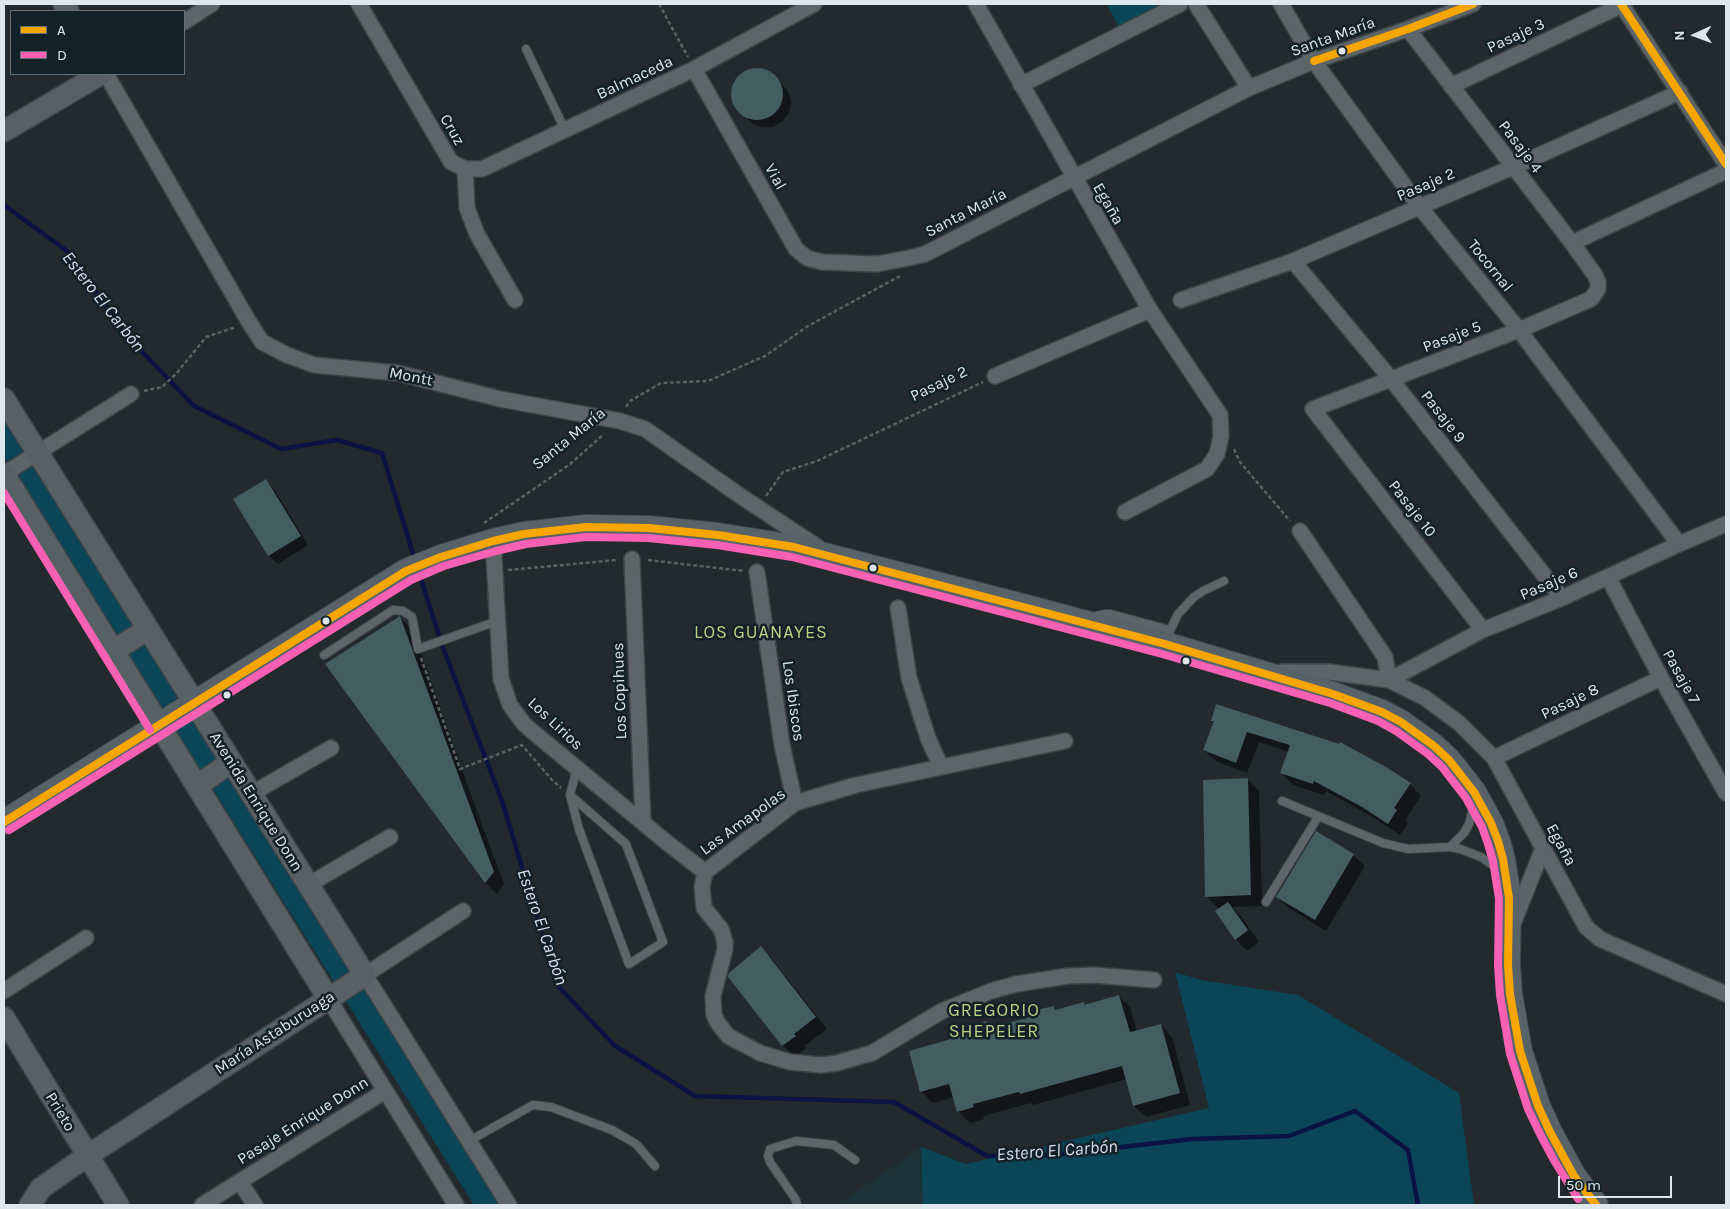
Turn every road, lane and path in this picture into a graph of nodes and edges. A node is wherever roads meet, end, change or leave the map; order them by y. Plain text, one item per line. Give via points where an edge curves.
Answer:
1 (212, 4) edge
2 (360, 4) edge
3 (659, 4) edge
4 (814, 4) edge
5 (976, 4) edge
6 (1180, 4) edge
7 (1196, 4) edge
8 (1281, 4) edge
9 (1473, 4) edge
10 (1622, 4) edge
11 (185, 21) edge
12 (1408, 29) junction
13 (526, 49) dead end
14 (1314, 60) junction
15 (694, 69) junction
16 (99, 75) edge
17 (107, 75) edge
18 (1021, 85) junction
19 (1451, 86) junction
20 (1249, 88) junction
21 (1680, 92) junction
22 (565, 130) junction
23 (4, 131) edge
24 (1726, 164) edge
25 (1513, 167) junction
26 (465, 169) junction
27 (1726, 171) edge
28 (1073, 177) junction
29 (1419, 206) junction
30 (1572, 243) junction
31 (925, 254) joint
32 (1294, 260) junction
33 (904, 273) dead end
34 (1598, 289) joint
35 (514, 300) dead end
36 (1181, 300) dead end
37 (1150, 310) junction
38 (249, 322) junction
39 (1519, 330) junction
40 (996, 376) joint
41 (1391, 379) junction
42 (162, 387) dead end
43 (131, 394) dead end
44 (4, 399) edge
45 (1313, 410) joint
46 (620, 421) junction
47 (1233, 447) dead end
48 (38, 453) junction
49 (4, 474) edge
50 (758, 507) junction
51 (1125, 512) dead end
52 (1726, 524) edge
53 (1300, 532) joint
54 (493, 541) junction
55 (1679, 544) junction
56 (831, 556) junction
57 (632, 559) dead end
58 (757, 572) dead end
59 (1608, 577) junction
60 (1224, 581) dead end
61 (1562, 598) junction
62 (898, 608) dead end
63 (497, 621) junction
64 (148, 629) junction
65 (1483, 630) junction
66 (1168, 637) junction
67 (418, 648) junction
68 (113, 651) junction
69 (324, 654) dead end
70 (1260, 672) junction
71 (1660, 678) junction
72 (1389, 680) junction
73 (194, 703) junction
74 (159, 725) junction
75 (1064, 741) dead end
76 (331, 748) dead end
77 (1494, 758) junction
78 (231, 762) junction
79 (941, 767) junction
80 (577, 768) junction
81 (197, 786) junction
82 (1474, 792) junction
83 (1726, 793) edge
84 (251, 794) junction
85 (570, 795) junction
86 (1282, 801) dead end
87 (795, 804) junction
88 (1318, 817) junction
89 (4, 822) edge
90 (643, 822) junction
91 (390, 837) dead end
92 (1450, 847) junction
93 (1543, 848) junction
94 (705, 872) junction
95 (1507, 878) junction
96 (308, 885) junction
97 (1266, 902) dead end
98 (463, 911) dead end
99 (1508, 937) junction
100 (86, 938) dead end
101 (365, 975) junction
102 (1154, 980) dead end
103 (4, 991) edge
104 (1726, 994) edge
105 (328, 998) junction
106 (4, 1018) edge
107 (386, 1091) junction
108 (469, 1141) junction
109 (87, 1156) junction
110 (855, 1160) dead end
111 (655, 1166) dead end
112 (240, 1182) junction
113 (1590, 1201) edge
114 (30, 1205) edge
115 (118, 1205) edge
116 (202, 1205) edge
117 (255, 1205) edge
118 (456, 1205) edge
119 (509, 1205) edge
120 (797, 1205) edge

1 - 11 street
2 - 26 street, Cruz via 451,162
3 - 15 path
4 - 15 street, Balmaceda
5 - 18 street, Egaña
6 - 18 street
7 - 20 street
8 - 14 street, Tocornal
9 - 12 street, Santa María
10 - 19 street, Pasaje 3
10 - 21 street
12 - 14 street, Santa María
12 - 19 street, Pasaje 4
13 - 22 lane
14 - 20 street, Santa María
14 - 29 street, Tocornal
15 - 22 street, Balmaceda
15 - 31 street, Vial via 801,254 822,262 862,265 894,262
16 - 23 street
17 - 38 street, Montt
18 - 28 street, Egaña
19 - 25 street, Pasaje 4
20 - 28 street, Santa María
21 - 24 street
21 - 25 street, Pasaje 2
22 - 26 street, Balmaceda via 482,168
25 - 29 street, Pasaje 2
25 - 30 street, Pasaje 4
26 - 35 street, Cruz via 467,208 477,234
27 - 30 street
28 - 31 street, Santa María
28 - 37 street, Egaña
29 - 32 street, Pasaje 2
29 - 39 street, Tocornal
30 - 34 street, Pasaje 4 via 1595,275
32 - 36 street, Pasaje 2
32 - 41 street, Pasaje 9
33 - 46 path, Santa María via 808,326 764,356 708,380 661,383 630,401
34 - 39 street, Pasaje 5 via 1591,299
37 - 40 street
37 - 51 street, Egaña via 1220,415 1222,436 1217,454 1207,469
38 - 42 path via 206,337
38 - 46 street, Montt via 262,342 314,365 398,373 500,399
39 - 41 street, Pasaje 5
39 - 55 street, Tocornal
40 - 50 path, Pasaje 2 via 817,462 782,472
41 - 45 street, Pasaje 5
41 - 61 street, Pasaje 9
43 - 48 street
44 - 48 street, Avenida Enrique Donn
45 - 65 street, Pasaje 10
46 - 50 street, Montt via 645,429
46 - 54 path, Santa María via 569,464 480,526
47 - 53 path via 1240,462
48 - 49 street
48 - 64 street, Avenida Enrique Donn
49 - 68 street
50 - 56 street, Montt
52 - 55 street, Pasaje 6
53 - 72 street via 1385,657
54 - 56 main road via 554,530 641,528 718,534
54 - 63 street, Los Lirios
54 - 73 main road via 406,571
55 - 59 street, Pasaje 6
56 - 66 main road via 1083,622
57 - 90 street, Los Copihues
58 - 87 street, Los Ibiscos via 782,745
59 - 61 street, Pasaje 6
59 - 71 street, Pasaje 7
60 - 66 lane via 1194,597 1178,614
61 - 65 street, Pasaje 6
62 - 79 street via 909,678 925,730
63 - 67 lane
63 - 80 street, Los Lirios via 501,679 510,705 524,724
64 - 68 street
64 - 73 street, Avenida Enrique Donn
65 - 72 street, Pasaje 6
66 - 70 main road
67 - 69 lane via 412,617 403,611 392,610
67 - 85 path via 460,769 522,745 552,780
68 - 74 street
70 - 72 street, Egaña via 1329,672
70 - 82 main road via 1333,694 1401,722 1449,760
71 - 77 street, Pasaje 8
71 - 83 street, Pasaje 7
72 - 77 street, Egaña via 1425,698 1459,722
73 - 74 main road
73 - 78 street, Avenida Enrique Donn
74 - 81 street
74 - 89 main road
75 - 79 street, Las Amapolas
76 - 84 street
77 - 93 street, Egaña
78 - 81 street
78 - 84 street, Avenida Enrique Donn
79 - 87 street, Las Amapolas via 856,785
80 - 85 lane
80 - 90 street, Los Lirios
81 - 105 street
82 - 92 lane via 1469,824
82 - 95 main road via 1498,841
84 - 96 street, Avenida Enrique Donn
85 - 85 lane via 579,829 629,964 663,942 626,844
86 - 88 lane
87 - 94 street, Las Amapolas
88 - 92 lane via 1382,843 1408,848
88 - 97 lane
90 - 94 street, Los Lirios
91 - 96 street
92 - 95 lane via 1481,857
93 - 99 street
93 - 104 street, Egaña via 1586,927 1600,939
94 - 102 street, Las Amapolas via 702,887 704,908 721,929 725,942 712,1006 718,1023 733,1039 760,1053 790,1062 821,1065 854,1059 888,1045 942,1011 1016,984 1094,975
95 - 99 main road
96 - 101 street, Avenida Enrique Donn
98 - 101 street, María Astaburuaga
99 - 113 main road via 1510,994 1528,1078 1550,1132
100 - 103 street
101 - 105 street, María Astaburuaga
101 - 108 street, Avenida Enrique Donn
105 - 107 street
105 - 109 street, María Astaburuaga
106 - 109 street, Prieto
107 - 112 street, Pasaje Enrique Donn
107 - 118 street
108 - 111 lane via 532,1105 551,1108 612,1130 636,1144
108 - 119 street, Avenida Enrique Donn
109 - 114 street, María Astaburuaga via 41,1188
109 - 115 street, Prieto
110 - 120 lane via 834,1144 796,1141 770,1150 770,1162
112 - 116 street, Pasaje Enrique Donn
112 - 117 street, Pasaje Enrique Donn

